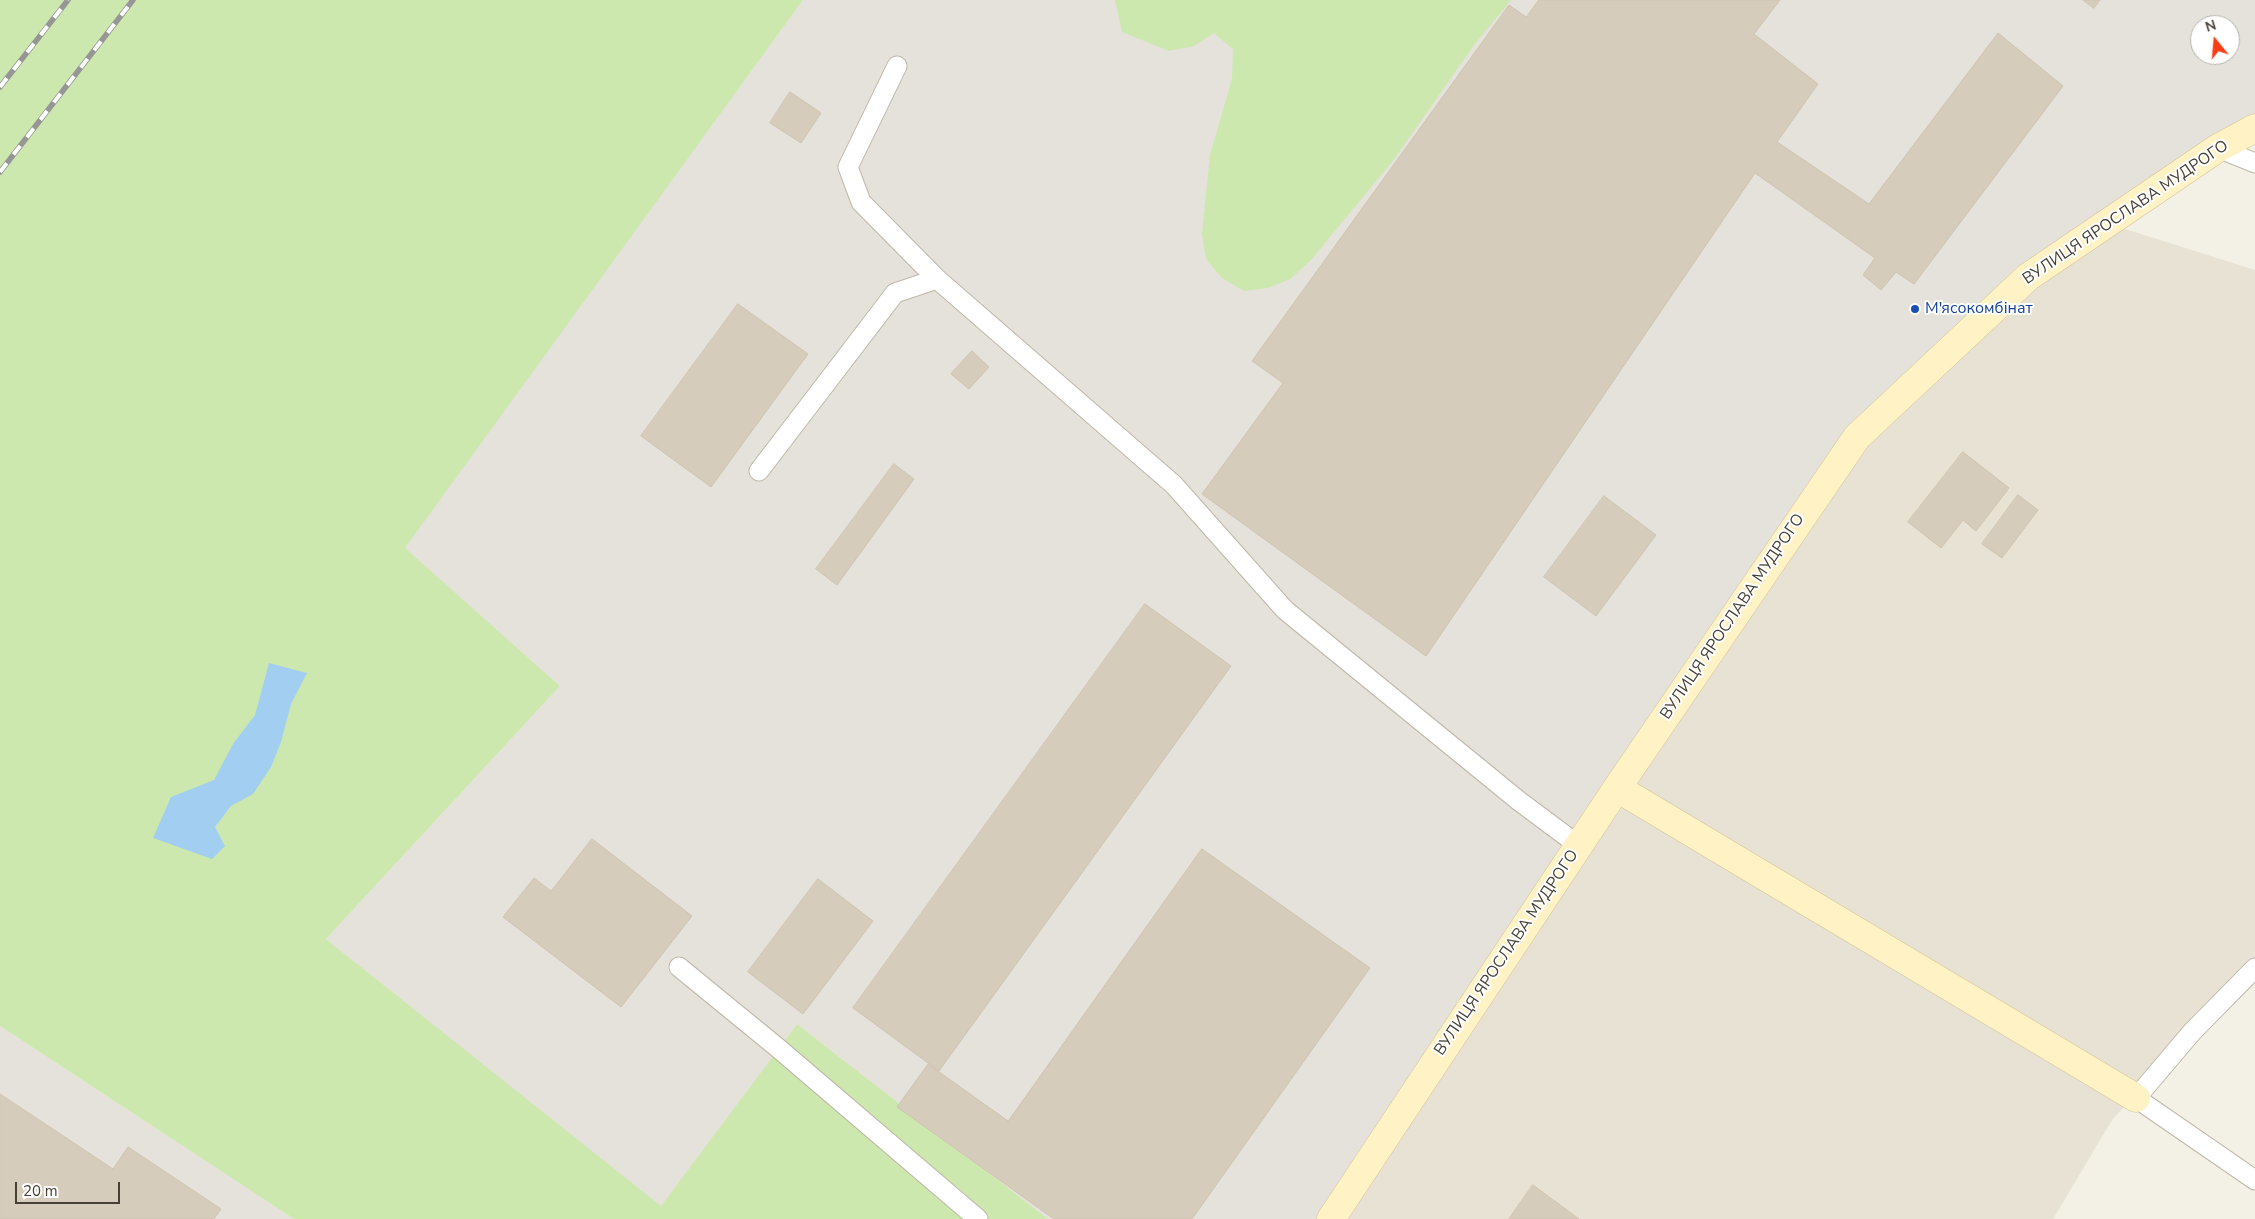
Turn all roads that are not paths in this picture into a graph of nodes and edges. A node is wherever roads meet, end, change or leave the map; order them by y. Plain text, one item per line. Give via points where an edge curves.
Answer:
1 (897, 66) dead end
2 (2255, 128) edge
3 (2218, 148) junction
4 (2255, 163) edge
5 (937, 279) junction
6 (759, 471) dead end
7 (1616, 788) junction
8 (1578, 846) junction
9 (679, 967) dead end
10 (2255, 968) edge
11 (2136, 1098) junction
12 (2255, 1180) edge
13 (978, 1219) edge
14 (1331, 1219) edge

1 - 5 lane via 848,167 861,202
2 - 3 main road, ВУЛИЦЯ ЯРОСЛАВА МУДРОГО
3 - 4 lane
3 - 7 main road, ВУЛИЦЯ ЯРОСЛАВА МУДРОГО via 2028,277 1857,437
5 - 6 lane via 895,293
5 - 8 lane via 1174,485 1285,610
7 - 8 main road, ВУЛИЦЯ ЯРОСЛАВА МУДРОГО
7 - 11 main road
8 - 14 main road, ВУЛИЦЯ ЯРОСЛАВА МУДРОГО
9 - 13 lane
10 - 11 lane via 2192,1032
11 - 12 lane

